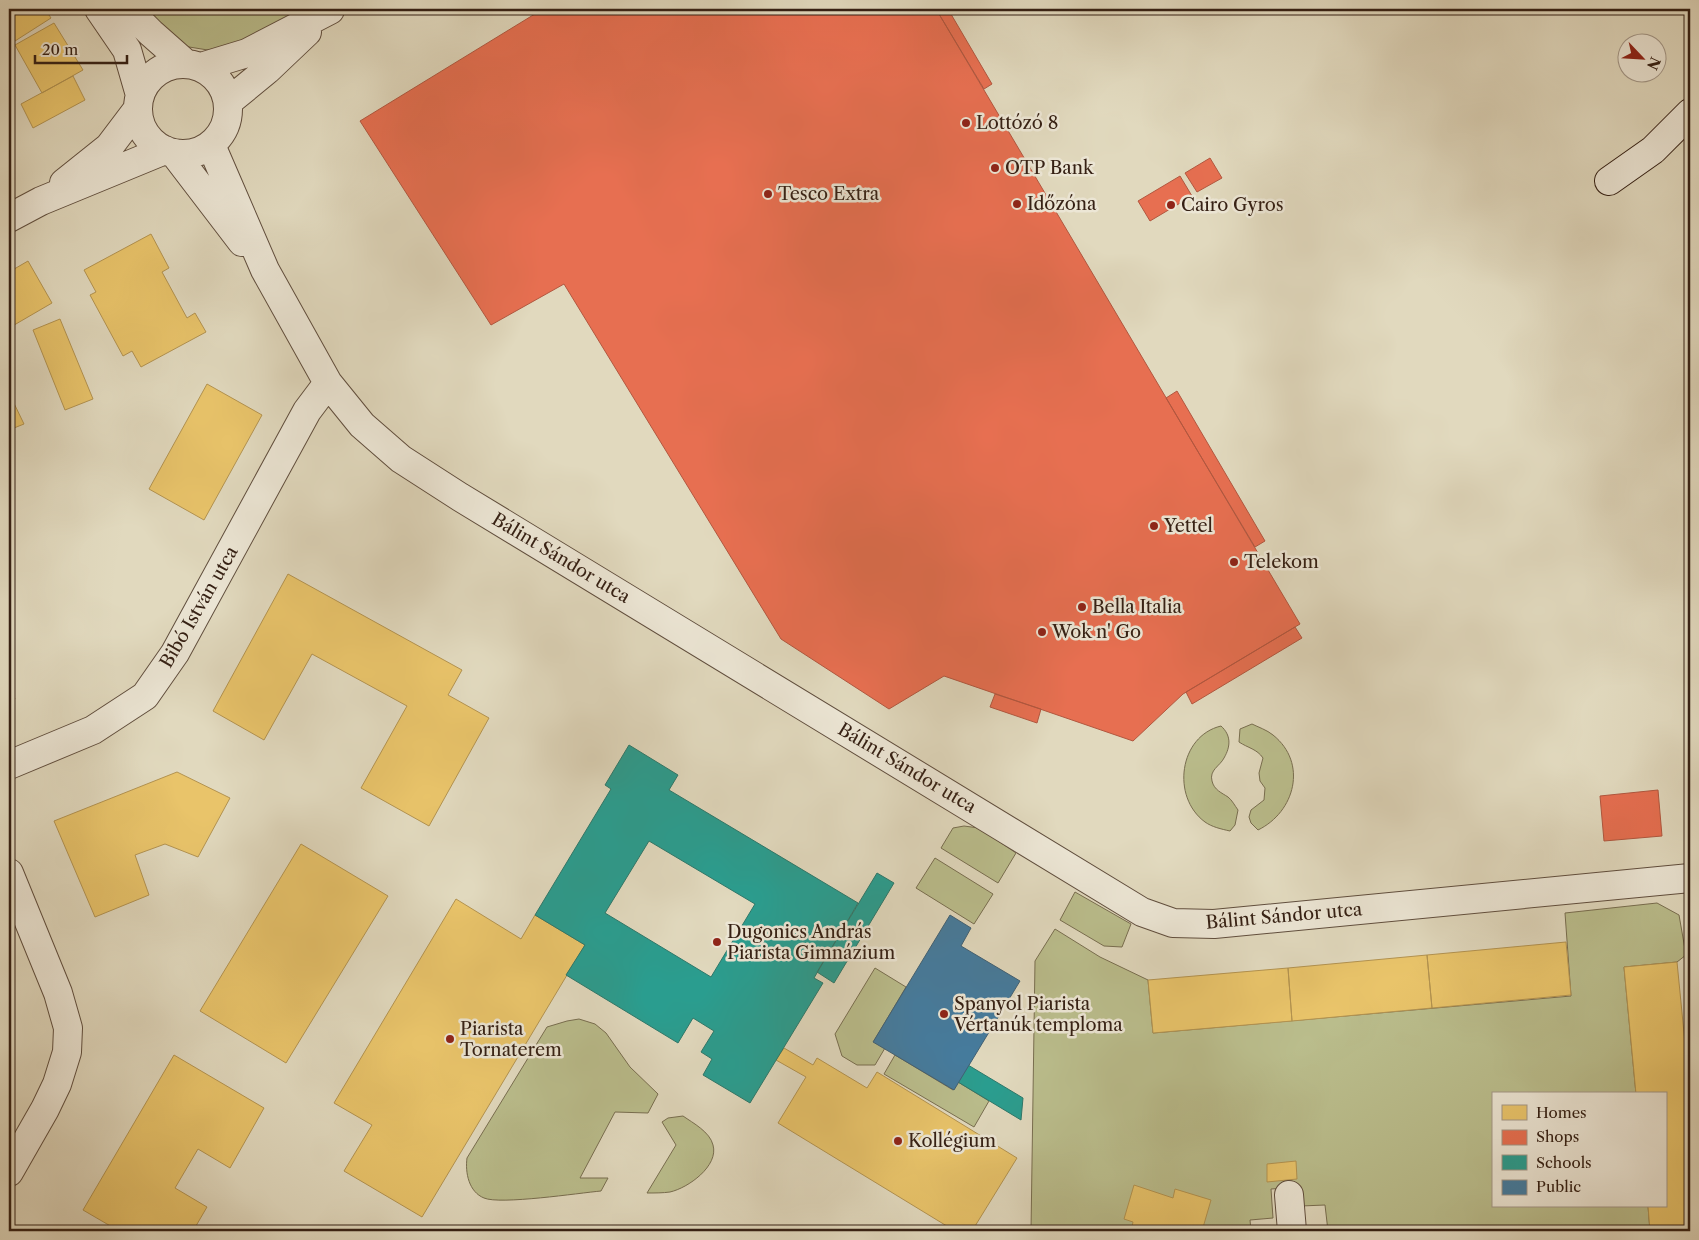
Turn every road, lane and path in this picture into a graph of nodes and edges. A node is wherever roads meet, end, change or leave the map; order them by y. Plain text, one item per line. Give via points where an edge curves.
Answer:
1 (99, 9) edge
2 (127, 9) edge
3 (331, 9) edge
4 (193, 65) junction
5 (138, 102) junction
6 (228, 102) junction
7 (1690, 113) edge
8 (210, 145) junction
9 (169, 152) junction
10 (1609, 181) dead end
11 (41, 201) junction
12 (9, 218) edge
13 (265, 270) junction
14 (328, 383) junction
15 (9, 765) edge
16 (9, 873) edge
17 (1690, 878) edge
18 (9, 1172) edge
19 (1289, 1195) dead end
20 (1292, 1231) edge

1 - 5 street via 127,50
2 - 4 street via 150,33
3 - 4 street via 247,53
3 - 6 street via 268,70
4 - 5 street via 171,64 157,71 146,82
4 - 6 street via 214,75 224,88
5 - 9 street via 139,120 148,138
5 - 11 street via 109,147
6 - 8 street via 225,126
7 - 10 street via 1653,150
8 - 9 street via 193,153
8 - 13 street, Bálint Sándor utca
9 - 11 street
9 - 13 street, Bálint Sándor utca
11 - 12 street
13 - 14 street, Bálint Sándor utca
14 - 15 street, Bibó István utca via 307,412 176,653 145,696 93,730
14 - 17 street, Bálint Sándor utca via 362,425 401,459 1142,912 1173,923 1214,924
16 - 18 street via 58,993 68,1028 67,1052 58,1084
19 - 20 street

